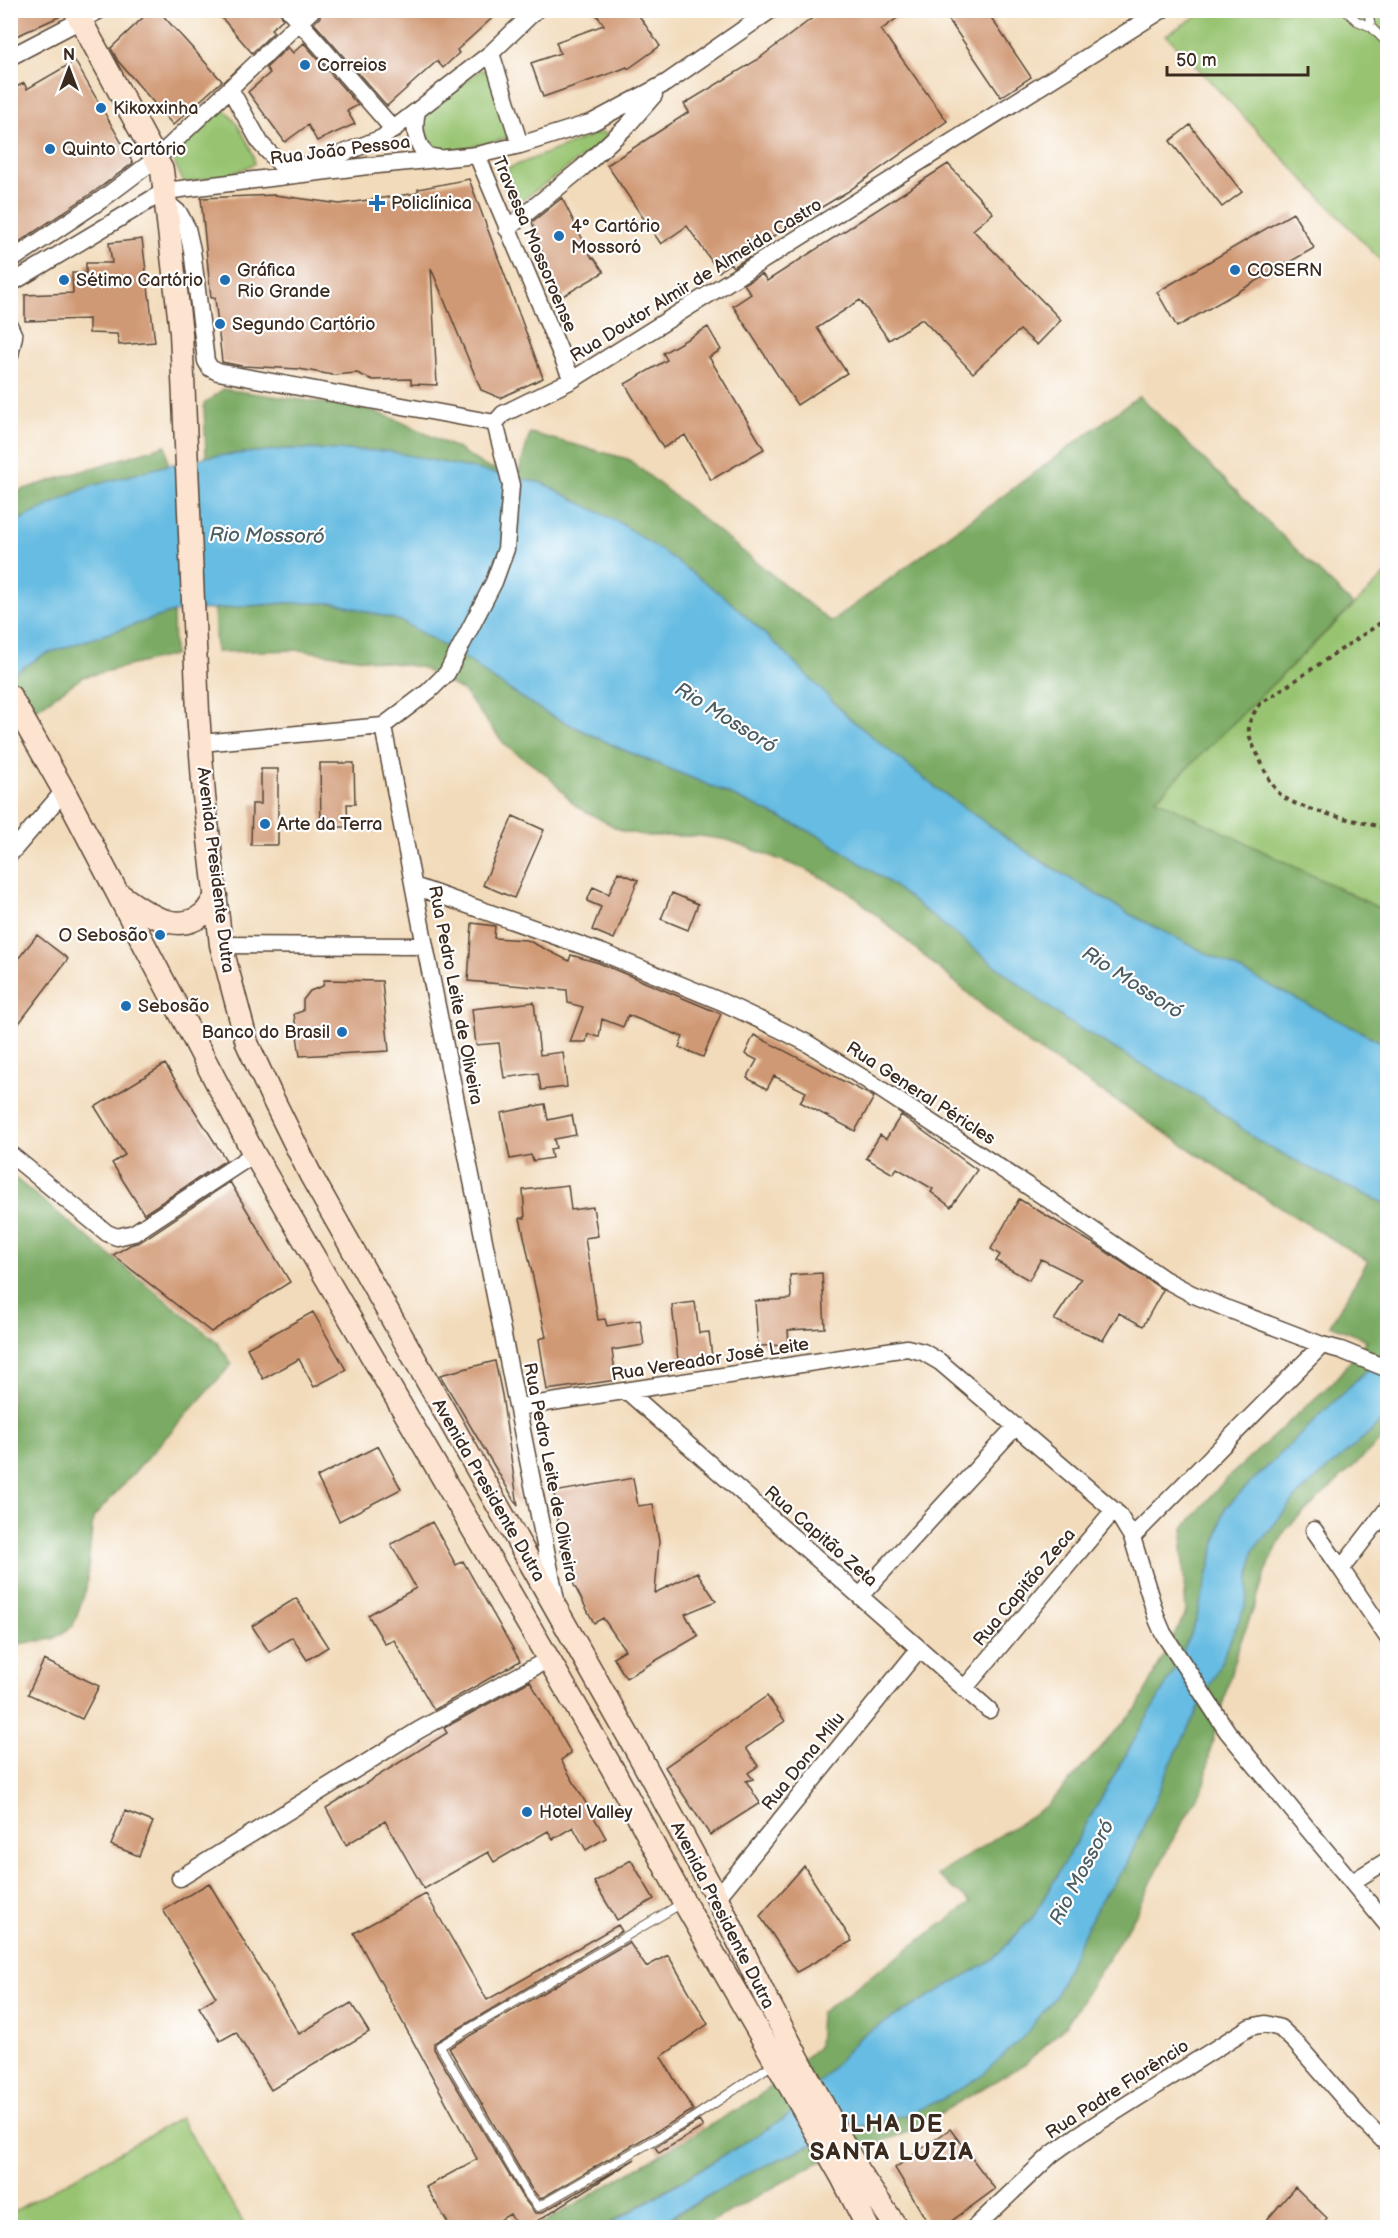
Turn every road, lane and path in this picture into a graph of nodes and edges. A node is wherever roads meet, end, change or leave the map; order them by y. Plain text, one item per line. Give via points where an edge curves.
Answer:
1 (100, 10) edge
2 (312, 10) edge
3 (536, 10) edge
4 (771, 10) edge
5 (1162, 10) edge
6 (1345, 10) edge
7 (1368, 10) edge
8 (78, 16) edge
9 (295, 16) edge
10 (1371, 27) junction
11 (1388, 45) edge
12 (491, 52) junction
13 (10, 57) edge
14 (666, 83) junction
15 (230, 89) junction
16 (417, 112) junction
17 (394, 130) junction
18 (520, 145) junction
19 (477, 155) junction
20 (157, 158) junction
21 (442, 158) junction
22 (165, 197) junction
23 (507, 230) junction
24 (10, 261) edge
25 (10, 284) edge
26 (10, 327) edge
27 (10, 355) edge
28 (572, 380) junction
29 (495, 423) junction
30 (1388, 618) edge
31 (10, 696) edge
32 (383, 726) junction
33 (201, 743) junction
34 (64, 791) junction
35 (1388, 829) edge
36 (10, 854) edge
37 (414, 886) junction
38 (116, 891) junction
39 (216, 896) junction
40 (222, 945) junction
41 (425, 946) junction
42 (10, 1154) edge
43 (254, 1154) junction
44 (310, 1174) junction
45 (277, 1194) junction
46 (1322, 1345) junction
47 (1388, 1369) edge
48 (627, 1391) junction
49 (519, 1407) junction
50 (1016, 1426) junction
51 (1388, 1508) edge
52 (1114, 1510) junction
53 (1314, 1530) dead end
54 (1132, 1537) junction
55 (1341, 1569) junction
56 (860, 1596) junction
57 (559, 1613) junction
58 (1388, 1638) edge
59 (919, 1649) junction
60 (549, 1659) junction
61 (964, 1689) junction
62 (989, 1710) dead end
63 (639, 1755) junction
64 (612, 1768) junction
65 (1388, 1860) edge
66 (180, 1878) dead end
67 (1352, 1882) junction
68 (717, 1899) junction
69 (684, 1902) junction
70 (1388, 1926) edge
71 (785, 2064) junction
72 (1388, 2145) edge
73 (850, 2174) junction
74 (868, 2228) edge
75 (897, 2228) edge
76 (975, 2228) edge

1 - 8 street
2 - 9 street
3 - 12 street
4 - 14 street
5 - 28 street, Rua Doutor Almir de Almeida Castro
6 - 10 lane
7 - 10 lane
8 - 13 street
8 - 20 main road, Avenida Presidente Dutra
9 - 15 street
9 - 17 street
10 - 11 lane
12 - 16 street
12 - 18 street
14 - 18 street, Rua João Pessoa via 593,122
14 - 23 street via 582,168
15 - 17 street via 261,144 281,165 318,163 372,143
15 - 20 street
16 - 17 street
16 - 21 street via 414,123 420,146 428,156
18 - 19 street, Rua João Pessoa
19 - 21 street, Rua João Pessoa
19 - 23 street, Travessa Mossoroense
20 - 22 main road, Avenida Presidente Dutra
20 - 24 street
21 - 22 street, Rua João Pessoa
22 - 25 street
22 - 29 street via 187,228 210,368
22 - 33 main road, Avenida Presidente Dutra via 180,333
23 - 28 street, Travessa Mossoroense
26 - 27 street via 14,336
28 - 29 street, Rua Doutor Almir de Almeida Castro via 515,407
29 - 32 street via 511,485 506,549 494,582 447,673
30 - 35 path via 1260,704 1249,729 1250,740 1283,797 1307,808
31 - 34 main road, Avenida Presidente Dutra
32 - 33 street
32 - 37 street, Rua Pedro Leite de Oliveira
33 - 39 main road, Avenida Presidente Dutra
34 - 36 street
34 - 38 main road, Avenida Presidente Dutra
37 - 41 street, Rua Pedro Leite de Oliveira
37 - 46 street, Rua General Péricles via 603,953 788,1033 933,1123 1164,1279 1228,1310
38 - 39 main road via 153,916 176,923 204,914
38 - 43 main road, Avenida Presidente Dutra
39 - 40 main road, Avenida Presidente Dutra
40 - 41 street
40 - 44 main road, Avenida Presidente Dutra via 248,1043
41 - 49 street, Rua Pedro Leite de Oliveira
42 - 43 street via 117,1237 134,1233
43 - 45 main road, Avenida Presidente Dutra
44 - 45 main road
44 - 57 main road, Avenida Presidente Dutra
45 - 60 main road, Avenida Presidente Dutra
46 - 47 street, Rua General Péricles
46 - 54 street
48 - 49 street, Rua Vereador José Leite
48 - 50 street, Rua Vereador José Leite via 907,1348 940,1362
48 - 56 street, Rua Capitão Zeta
49 - 57 street, Rua Pedro Leite de Oliveira
50 - 52 street
50 - 56 street
51 - 55 street
52 - 54 street
52 - 61 street, Rua Capitão Zeca
53 - 55 street
54 - 67 street via 1163,1633 1227,1731
55 - 58 street
56 - 59 street, Rua Capitão Zeta
57 - 63 main road, Avenida Presidente Dutra
59 - 61 street, Rua Capitão Zeta
59 - 68 street, Rua Dona Milu
60 - 64 main road, Avenida Presidente Dutra
60 - 66 street via 419,1730
61 - 62 street, Rua Capitão Zeta
63 - 64 main road
63 - 68 main road, Avenida Presidente Dutra
64 - 69 main road, Avenida Presidente Dutra
65 - 67 street
67 - 70 street
68 - 71 main road, Avenida Presidente Dutra
69 - 71 main road, Avenida Presidente Dutra
69 - 71 lane via 440,2046 526,2192 538,2207
71 - 73 main road, Avenida Presidente Dutra
72 - 76 street, Rua Padre Florêncio via 1280,2028 1266,2024 1250,2027 1052,2154
73 - 74 main road, Avenida Presidente Dutra
73 - 75 main road, Avenida Presidente Dutra

